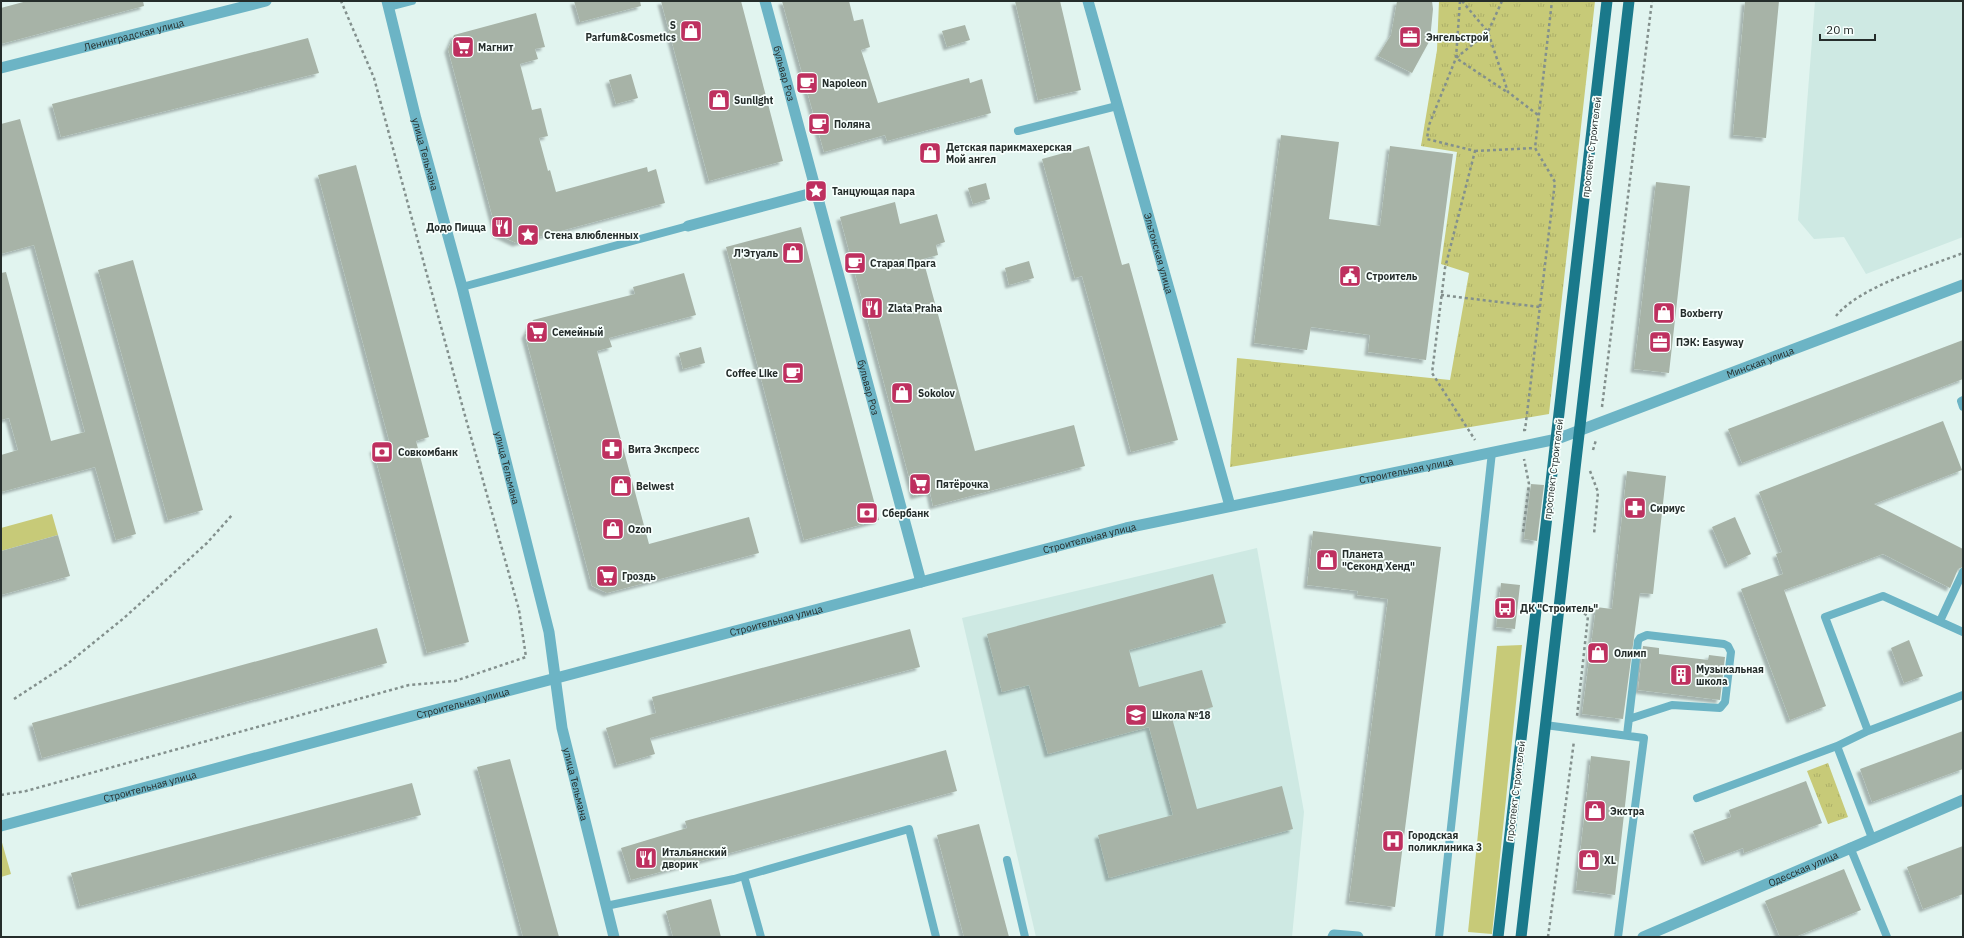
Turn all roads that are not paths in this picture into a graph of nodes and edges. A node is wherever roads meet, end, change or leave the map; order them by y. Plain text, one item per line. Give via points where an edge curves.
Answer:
1 (266, 1) edge
2 (412, 1) edge
3 (765, 1) edge
4 (1088, 1) edge
5 (1607, 1) edge
6 (1629, 1) edge
7 (388, 4) edge
8 (237, 5) edge
9 (1, 68) edge
10 (1117, 106) junction
11 (1018, 131) dead end
12 (816, 192) junction
13 (688, 226) joint
14 (1963, 284) edge
15 (462, 287) junction
16 (1963, 400) edge
17 (1963, 407) edge
18 (1580, 430) junction
19 (1557, 438) junction
20 (1492, 452) junction
21 (1230, 506) junction
22 (1963, 572) edge
23 (921, 582) junction
24 (1940, 621) junction
25 (1963, 632) edge
26 (555, 679) junction
27 (1963, 695) edge
28 (1629, 718) junction
29 (1545, 725) junction
30 (1868, 731) junction
31 (1627, 735) junction
32 (1837, 746) junction
33 (1697, 798) dead end
34 (1963, 800) edge
35 (1, 826) edge
36 (1872, 838) junction
37 (1850, 847) junction
38 (1007, 860) dead end
39 (744, 876) junction
40 (606, 906) junction
41 (614, 937) edge
42 (761, 937) edge
43 (936, 937) edge
44 (1025, 937) edge
45 (1333, 937) edge
46 (1358, 937) edge
47 (1440, 937) edge
48 (1498, 937) edge
49 (1520, 937) edge
50 (1618, 937) edge
51 (1643, 937) edge
52 (1887, 937) edge

1 - 8 street, Ленинградская улица
2 - 7 lane
3 - 12 street, бульвар Роз
4 - 10 street, Эльтонская улица
5 - 19 main road, проспект Строителей
6 - 18 main road, проспект Строителей
7 - 15 street, улица Тельмана via 416,119
8 - 9 street, Ленинградская улица
10 - 11 lane
10 - 21 street, Эльтонская улица
12 - 13 street
12 - 23 street, бульвар Роз
13 - 15 lane
14 - 18 street, Минская улица
15 - 26 street, улица Тельмана via 549,632
16 - 17 lane via 1960,401
18 - 19 street, Минская улица
18 - 29 main road, проспект Строителей
19 - 20 street, Строительная улица
19 - 48 main road, проспект Строителей
20 - 21 street, Строительная улица
20 - 47 lane
21 - 23 street, Строительная улица via 1126,528
22 - 24 lane
23 - 26 street, Строительная улица
24 - 25 lane
24 - 30 lane via 1883,596 1825,617
26 - 35 street, Строительная улица
26 - 40 street, улица Тельмана via 562,728
27 - 30 lane
28 - 28 lane via 1638,641 1643,635 1724,644 1730,649 1725,702 1720,708 1672,705
28 - 31 lane
29 - 31 lane
29 - 49 main road, проспект Строителей
30 - 32 lane
31 - 50 lane via 1644,738
32 - 33 lane
32 - 36 lane
34 - 36 street, Одесская улица
36 - 37 street, Одесская улица
37 - 51 street, Одесская улица
37 - 52 lane
38 - 44 lane
39 - 40 lane
39 - 42 lane
39 - 43 lane via 909,829
40 - 41 street, улица Тельмана
45 - 46 street

